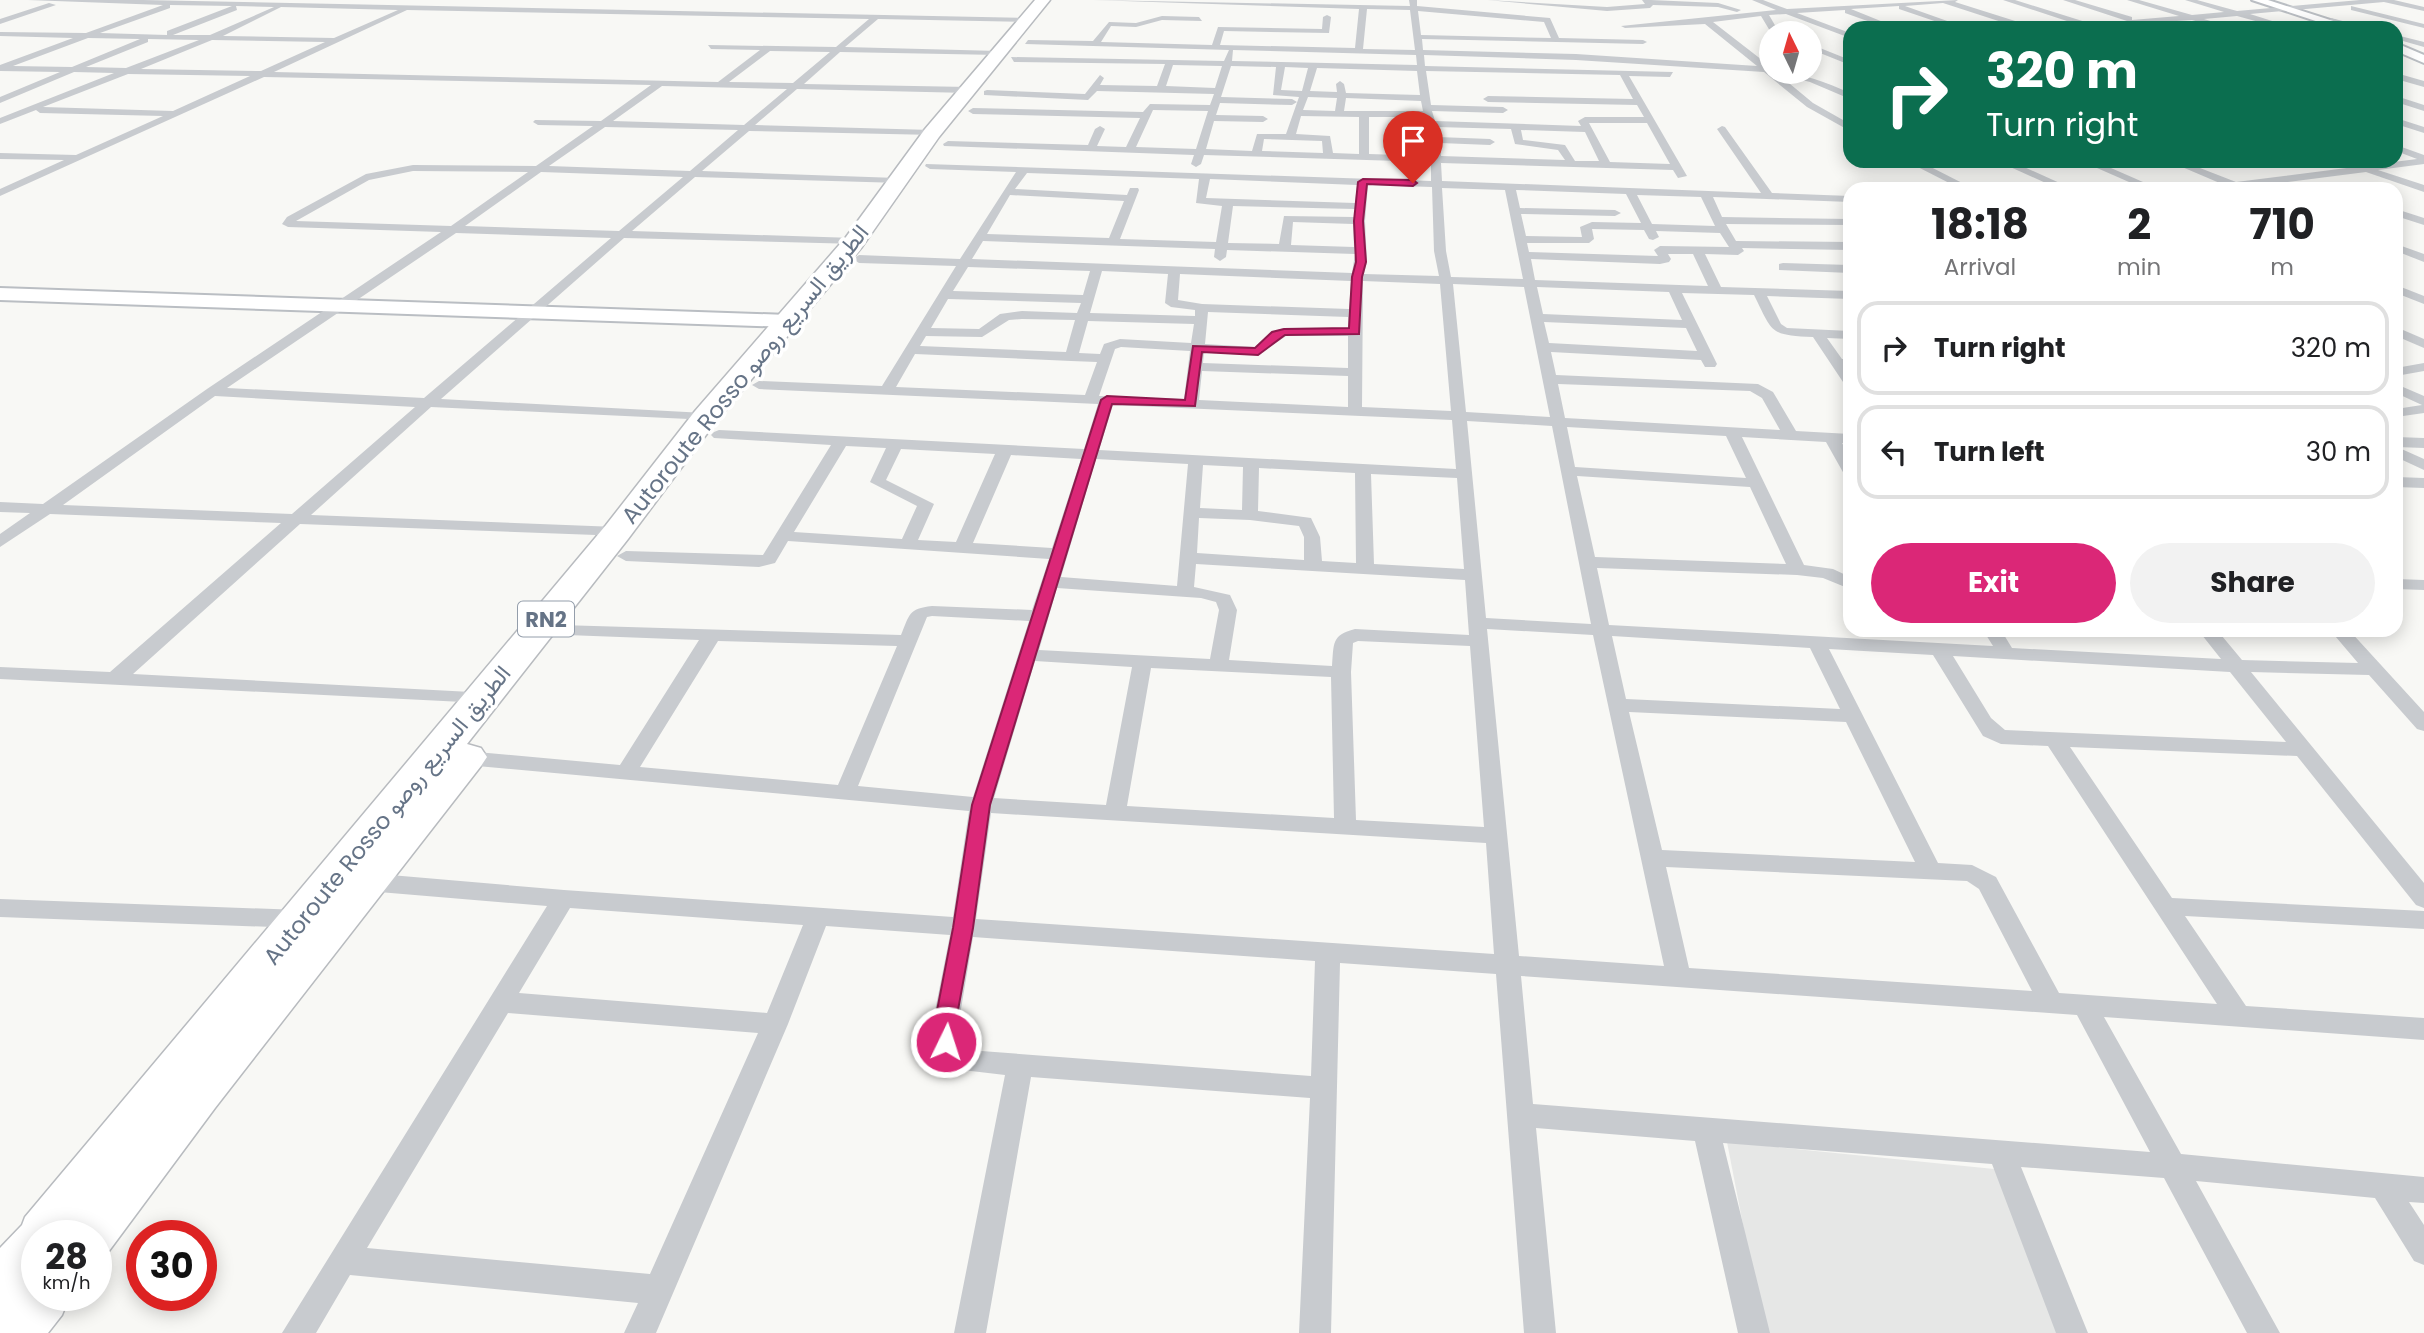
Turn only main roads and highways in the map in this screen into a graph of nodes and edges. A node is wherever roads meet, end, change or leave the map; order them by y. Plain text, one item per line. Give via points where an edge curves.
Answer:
1 (1061, 0) edge
2 (1004, 62) edge
3 (937, 147) junction
4 (856, 250) junction
5 (712, 426) junction
6 (622, 544) junction
7 (60, 1220) edge
8 (98, 1220) edge
9 (21, 1286) edge
10 (11, 1333) edge

1 - 2 highway, Autoroute Rosso الطريق السريع روصو / RN2
2 - 3 highway, Autoroute Rosso الطريق السريع روصو / RN2
3 - 4 highway, Autoroute Rosso الطريق السريع روصو / RN2
3 - 4 highway, Autoroute Rosso الطريق السريع روصو / RN2 via 897,181
4 - 5 highway, Autoroute Rosso الطريق السريع روصو / RN2 via 788,321
4 - 5 highway, Autoroute Rosso الطريق السريع روصو / RN2 via 759,385
5 - 6 highway, Autoroute Rosso الطريق السريع روصو / RN2
6 - 7 highway, Autoroute Rosso الطريق السريع روصو / RN2 via 483,697
6 - 8 highway, Autoroute Rosso الطريق السريع روصو / RN2 via 567,629
9 - 10 highway, Autoroute Rosso الطريق السريع روصو / RN2

